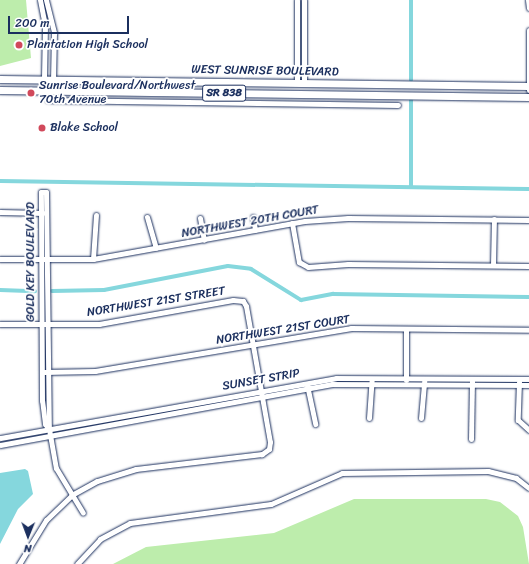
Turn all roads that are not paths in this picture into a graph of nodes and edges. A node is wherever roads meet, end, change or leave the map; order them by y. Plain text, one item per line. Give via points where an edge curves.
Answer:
1 (40, 0) edge
2 (46, 0) edge
3 (297, 0) edge
4 (304, 0) edge
5 (528, 0) edge
6 (529, 8) edge
7 (529, 30) edge
8 (0, 79) edge
9 (44, 79) junction
10 (53, 79) junction
11 (300, 82) junction
12 (317, 82) junction
13 (529, 88) edge
14 (0, 90) edge
15 (48, 91) junction
16 (302, 94) junction
17 (529, 97) edge
18 (299, 103) junction
19 (398, 105) dead end
20 (0, 212) edge
21 (96, 215) dead end
22 (147, 217) dead end
23 (253, 217) dead end
24 (200, 218) dead end
25 (494, 219) junction
26 (529, 220) edge
27 (292, 224) junction
28 (255, 230) junction
29 (204, 240) junction
30 (156, 248) junction
31 (0, 259) edge
32 (44, 259) junction
33 (93, 259) junction
34 (493, 265) junction
35 (529, 266) edge
36 (0, 324) edge
37 (44, 324) junction
38 (406, 329) junction
39 (529, 330) edge
40 (253, 344) junction
41 (44, 372) junction
42 (372, 376) junction
43 (406, 377) junction
44 (424, 377) junction
45 (472, 378) junction
46 (529, 379) edge
47 (307, 382) junction
48 (372, 382) junction
49 (519, 382) junction
50 (406, 383) junction
51 (424, 383) junction
52 (472, 384) junction
53 (529, 385) edge
54 (308, 388) junction
55 (260, 390) junction
56 (262, 397) junction
57 (368, 418) dead end
58 (421, 418) dead end
59 (315, 424) dead end
60 (49, 429) junction
61 (529, 430) edge
62 (50, 436) junction
63 (0, 438) edge
64 (471, 439) dead end
65 (0, 444) edge
66 (529, 488) edge
67 (72, 495) junction
68 (83, 512) dead end
69 (19, 564) edge
70 (77, 564) edge

1 - 9 street via 45,26
2 - 10 street via 54,26
3 - 11 street
4 - 11 street
5 - 6 street
7 - 13 street
8 - 9 highway, WEST SUNRISE BOULEVARD / SR 838
9 - 10 highway, WEST SUNRISE BOULEVARD / SR 838
9 - 15 street
10 - 11 highway, WEST SUNRISE BOULEVARD / SR 838
10 - 15 street
11 - 12 highway, WEST SUNRISE BOULEVARD / SR 838
12 - 13 highway, WEST SUNRISE BOULEVARD / SR 838
12 - 16 highway
14 - 15 highway, WEST SUNRISE BOULEVARD / SR 838
15 - 16 highway, WEST SUNRISE BOULEVARD / SR 838
15 - 18 street via 48,100
16 - 17 highway, WEST SUNRISE BOULEVARD / SR 838
16 - 18 street
18 - 19 street
20 - 32 street, GOLD KEY BOULEVARD via 44,213
21 - 33 street
22 - 30 street
23 - 28 street
24 - 29 street
25 - 26 street, NORTHWEST 20TH COURT
25 - 27 street, NORTHWEST 20TH COURT via 348,218
25 - 34 street
27 - 28 street, NORTHWEST 20TH COURT
27 - 34 street via 299,262 304,266
28 - 29 street, NORTHWEST 20TH COURT
29 - 30 street, NORTHWEST 20TH COURT
30 - 33 street, NORTHWEST 20TH COURT
31 - 32 street, NORTHWEST 20TH COURT
32 - 33 street, NORTHWEST 20TH COURT
32 - 37 street, GOLD KEY BOULEVARD
34 - 35 street
36 - 37 street, NORTHWEST 21ST STREET
37 - 40 street, NORTHWEST 21ST STREET via 99,324 233,300 243,301
37 - 41 street, GOLD KEY BOULEVARD
38 - 39 street, NORTHWEST 21ST COURT
38 - 40 street, NORTHWEST 21ST COURT via 329,330
38 - 43 street
40 - 41 street, NORTHWEST 21ST COURT via 95,371
40 - 55 street
41 - 60 street, GOLD KEY BOULEVARD
42 - 43 street, SUNSET STRIP
42 - 47 street, SUNSET STRIP
42 - 48 street
43 - 44 street, SUNSET STRIP
43 - 50 street
44 - 45 street, SUNSET STRIP
44 - 51 street
45 - 49 street, SUNSET STRIP
45 - 52 street
46 - 49 street, SUNSET STRIP
47 - 54 street
47 - 55 street, SUNSET STRIP
48 - 50 street, SUNSET STRIP
48 - 54 street, SUNSET STRIP
48 - 57 street
49 - 52 street, SUNSET STRIP
49 - 53 street, SUNSET STRIP
49 - 61 street via 518,420
50 - 51 street, SUNSET STRIP
51 - 52 street, SUNSET STRIP
51 - 58 street
52 - 64 street
54 - 56 street, SUNSET STRIP
54 - 59 street
55 - 56 street
55 - 60 street, SUNSET STRIP
56 - 62 street, SUNSET STRIP
56 - 67 street via 270,442 269,449 262,454 136,469 98,481
60 - 62 street, GOLD KEY BOULEVARD
60 - 63 street, SUNSET STRIP
62 - 65 street, SUNSET STRIP
62 - 67 street, GOLD KEY BOULEVARD via 56,468
66 - 70 street via 516,478 488,471 355,471 330,476 271,504 144,519 112,530
67 - 68 street, GOLD KEY BOULEVARD
67 - 69 street via 46,520

